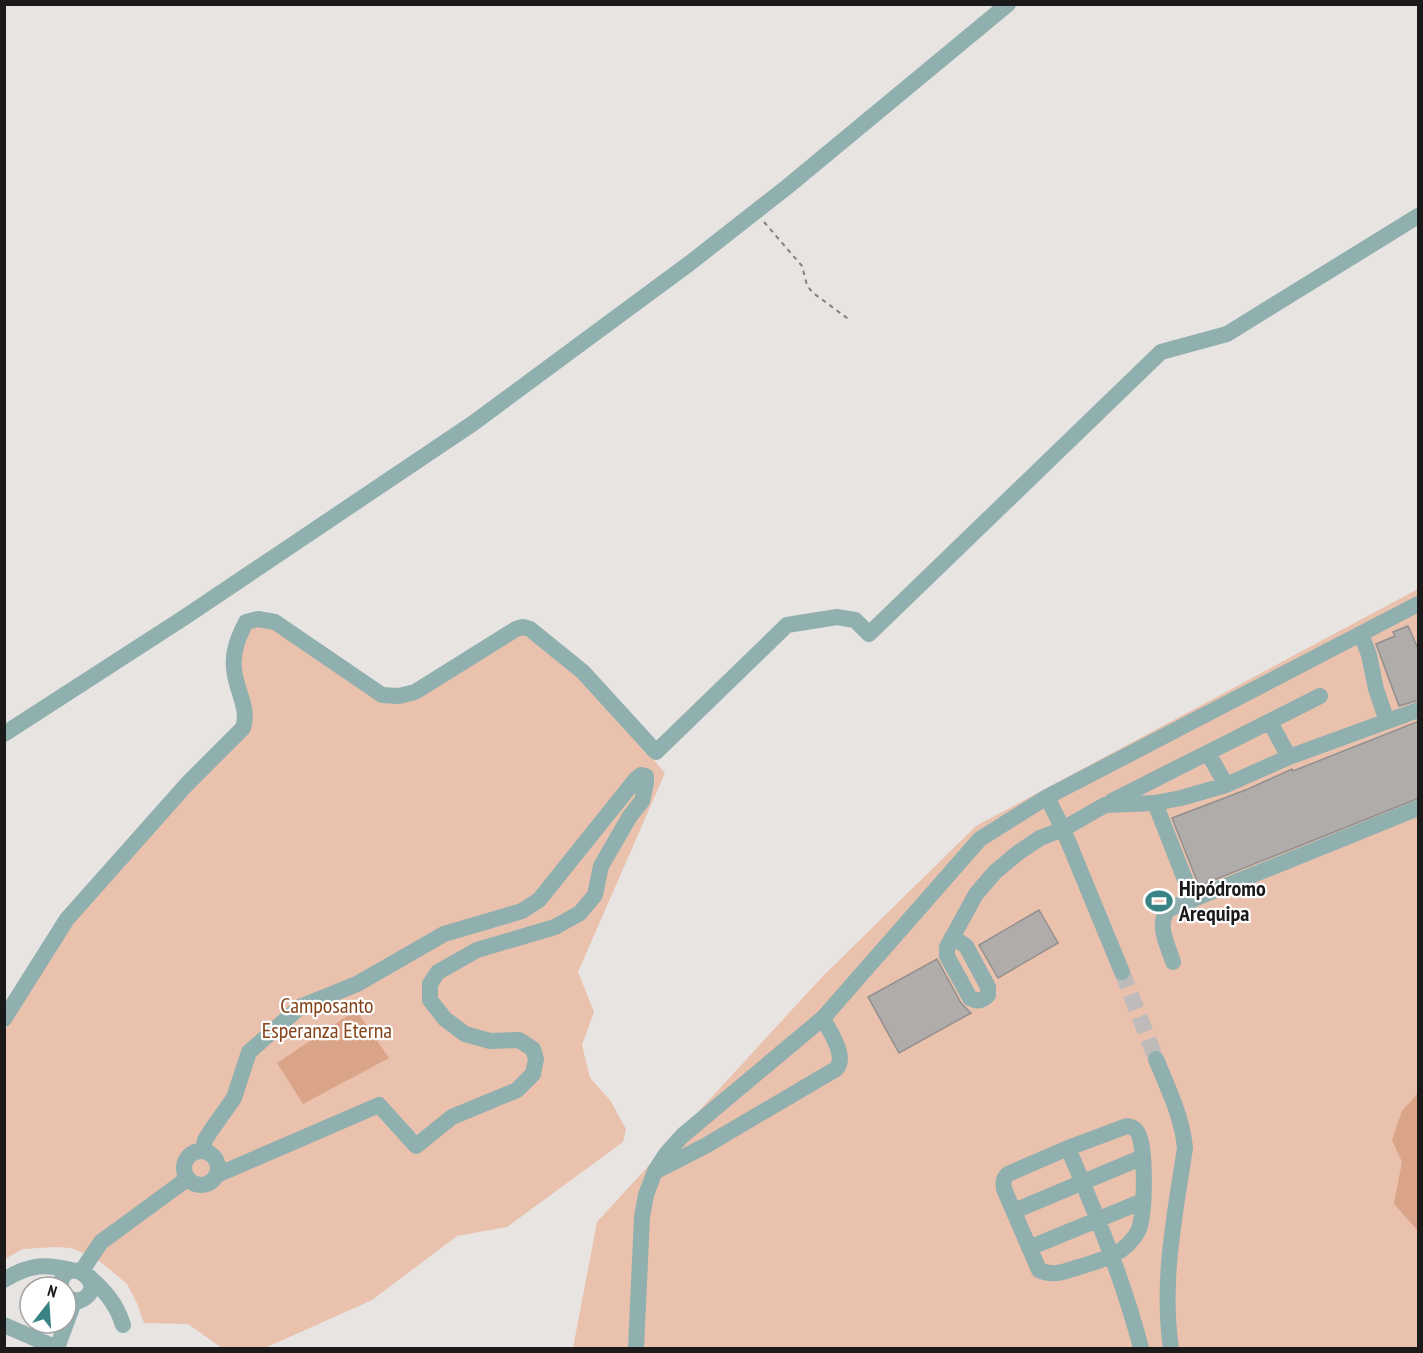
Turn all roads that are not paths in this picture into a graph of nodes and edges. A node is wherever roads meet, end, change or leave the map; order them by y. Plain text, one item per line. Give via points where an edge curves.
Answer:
1 (1008, 4) edge
2 (1419, 216) edge
3 (1419, 604) edge
4 (1361, 634) junction
5 (1320, 696) dead end
6 (1419, 710) edge
7 (1387, 721) junction
8 (1270, 722) junction
9 (4, 734) edge
10 (1208, 753) junction
11 (1289, 757) junction
12 (1226, 785) junction
13 (1047, 797) junction
14 (1155, 803) junction
15 (1106, 805) junction
16 (1419, 808) edge
17 (1063, 829) junction
18 (1193, 900) junction
19 (952, 937) dead end
20 (1173, 962) dead end
21 (1122, 972) tunnel mouth
22 (823, 1018) junction
23 (4, 1019) edge
24 (1156, 1059) tunnel mouth
25 (1068, 1148) junction
26 (203, 1151) junction
27 (1143, 1157) junction
28 (655, 1171) junction
29 (217, 1175) junction
30 (187, 1179) junction
31 (1082, 1182) junction
32 (1143, 1201) junction
33 (1014, 1211) junction
34 (1098, 1220) junction
35 (1029, 1248) junction
36 (1113, 1257) junction
37 (81, 1272) junction
38 (65, 1275) edge
39 (4, 1280) edge
40 (78, 1299) edge
41 (4, 1325) edge
42 (123, 1325) dead end
43 (57, 1348) edge
44 (636, 1348) edge
45 (1141, 1348) edge
46 (1171, 1348) edge

1 - 9 street via 765,205 472,424
2 - 23 street via 1227,334 1161,352 869,634 855,620 837,617 787,625 656,752 583,672 524,627 415,692 399,696 381,695 275,622 246,622 236,641 233,667 246,717 243,728 67,919
3 - 4 street
4 - 7 street
4 - 13 street
5 - 8 street
6 - 7 street
7 - 11 street
8 - 10 street
8 - 11 street
10 - 12 street
10 - 15 street
11 - 12 street
12 - 14 street
13 - 17 street
13 - 22 street via 971,847
14 - 15 street
14 - 18 street
15 - 17 street
16 - 18 street
17 - 19 street via 1040,838 995,873 976,894
17 - 21 street
18 - 20 street via 1169,909 1164,916 1162,925
22 - 28 street via 682,1136
22 - 28 street via 841,1057 836,1069
24 - 46 street via 1179,1113 1185,1148 1169,1262
25 - 27 street via 1126,1126 1139,1135
25 - 31 street
25 - 33 street via 1008,1174 1004,1189
26 - 29 street via 217,1161
26 - 29 street via 205,1140 234,1098 249,1052 278,1025 300,1007 357,984 444,934 522,911 539,900 636,779 646,776 642,801 601,866 596,895 580,913 555,927 477,950 438,972 430,984 430,1000 445,1020 465,1034 490,1041 519,1040 533,1049 533,1074 517,1090 452,1117 416,1146 379,1105
26 - 30 street via 188,1157 183,1168
27 - 31 street
27 - 32 street
28 - 44 street via 642,1217
29 - 30 street via 213,1182 202,1186
30 - 37 street via 101,1242
31 - 33 street
31 - 34 street
32 - 34 street
32 - 36 street via 1140,1228 1133,1240
33 - 35 street
34 - 35 street
34 - 36 street
35 - 36 street via 1039,1270 1048,1274
36 - 45 street
37 - 38 street
37 - 39 street via 41,1265
37 - 40 street via 91,1282 90,1292
37 - 42 street via 110,1297
41 - 43 street

